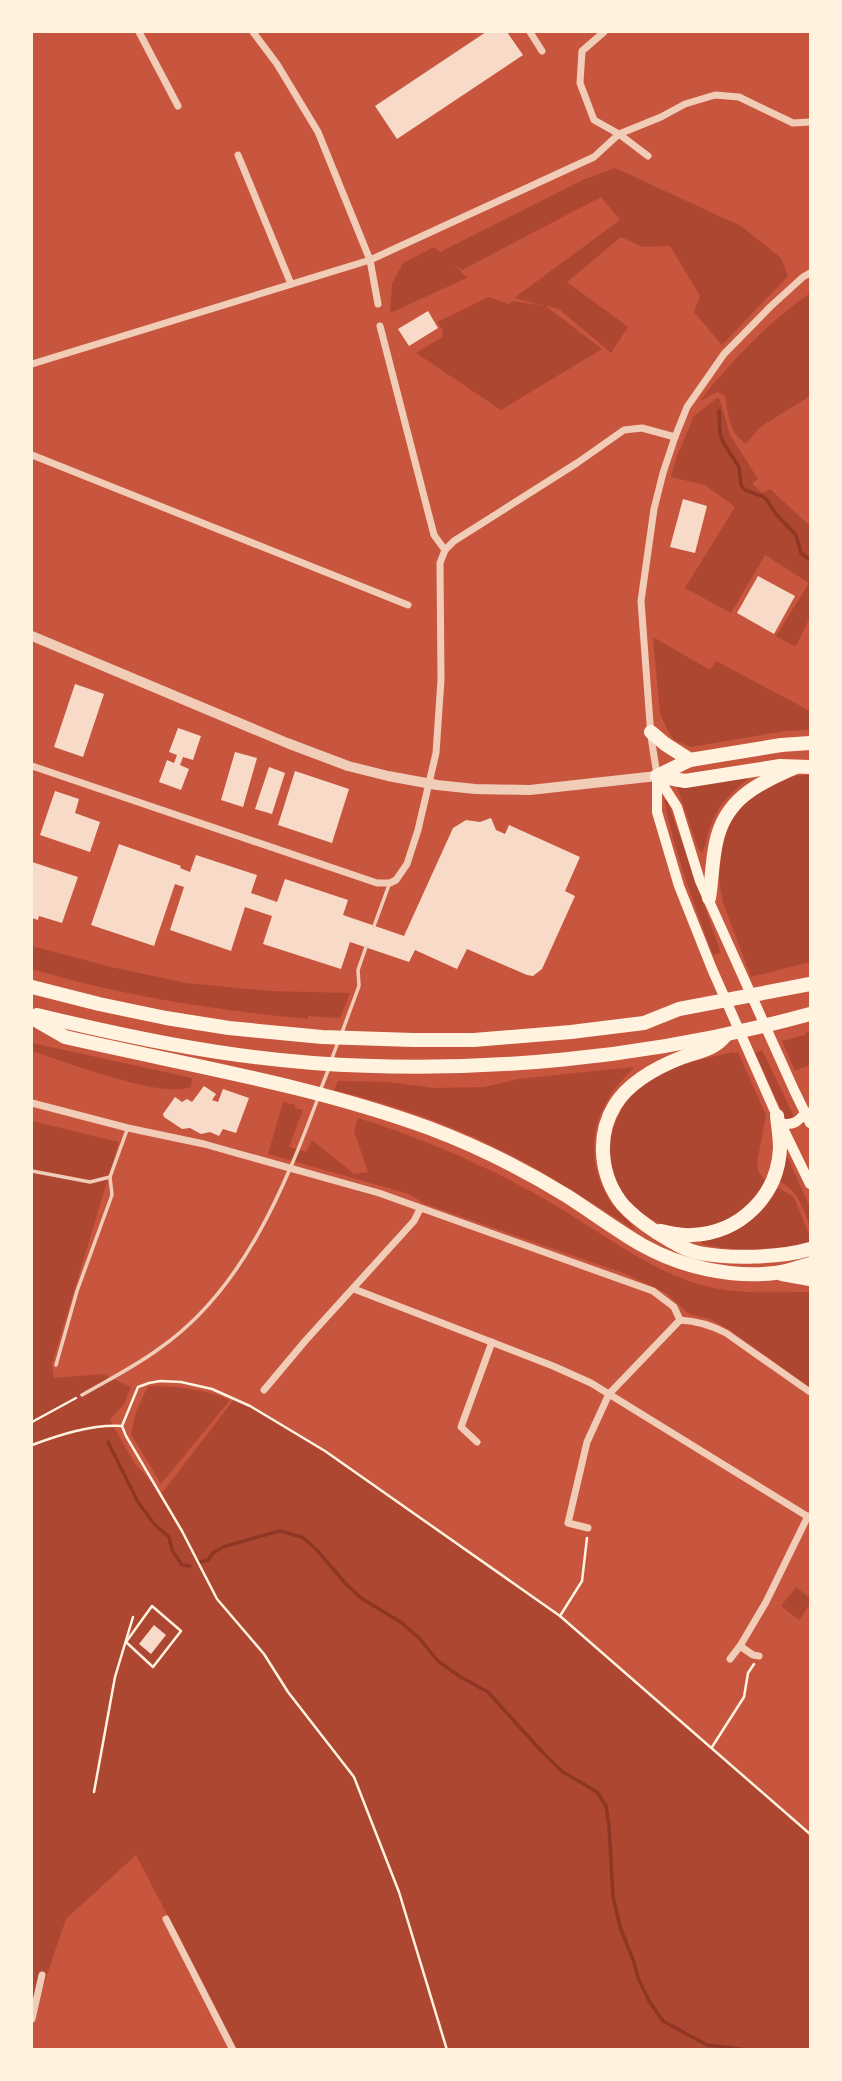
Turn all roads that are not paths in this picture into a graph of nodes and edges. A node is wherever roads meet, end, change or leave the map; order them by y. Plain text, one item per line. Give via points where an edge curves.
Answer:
1 (139, 32) edge
2 (253, 32) edge
3 (530, 32) edge
4 (604, 32) edge
5 (542, 51) dead end
6 (178, 106) dead end
7 (810, 122) edge
8 (619, 134) junction
9 (237, 155) dead end
10 (648, 156) dead end
11 (370, 260) junction
12 (810, 274) edge
13 (291, 284) junction
14 (378, 304) dead end
15 (380, 326) dead end
16 (32, 364) edge
17 (675, 437) junction
18 (32, 455) edge
19 (445, 550) junction
20 (408, 605) dead end
21 (32, 636) edge
22 (651, 732) junction
23 (810, 743) edge
24 (690, 760) junction
25 (32, 766) edge
26 (803, 767) edge
27 (657, 776) junction
28 (390, 883) junction
29 (709, 898) junction
30 (374, 926) dead end
31 (366, 947) dead end
32 (735, 961) junction
33 (712, 968) junction
34 (810, 972) edge
35 (810, 984) edge
36 (32, 986) edge
37 (769, 990) junction
38 (810, 1014) edge
39 (32, 1016) edge
40 (726, 1034) junction
41 (32, 1103) edge
42 (808, 1118) edge
43 (779, 1119) junction
44 (128, 1128) junction
45 (32, 1171) edge
46 (110, 1177) junction
47 (810, 1184) edge
48 (420, 1209) junction
49 (653, 1229) junction
50 (810, 1250) edge
51 (810, 1264) edge
52 (777, 1273) junction
53 (810, 1279) edge
54 (354, 1289) junction
55 (680, 1320) junction
56 (492, 1342) junction
57 (56, 1365) dead end
58 (264, 1390) dead end
59 (810, 1392) edge
60 (609, 1394) junction
61 (82, 1395) road end
62 (477, 1442) dead end
63 (809, 1517) edge
64 (588, 1528) road end
65 (740, 1646) junction
66 (759, 1656) road end
67 (730, 1659) dead end
68 (166, 1919) dead end
69 (42, 1975) dead end
70 (32, 2019) edge
71 (233, 2049) edge

1 - 6 street
2 - 11 street via 318,132
3 - 5 street
4 - 8 street via 582,51 580,83 594,120
7 - 8 street via 793,123 739,97 715,95
8 - 10 street
8 - 11 street via 594,157
9 - 13 street
11 - 13 street
11 - 14 street
12 - 17 street via 724,354 687,407
13 - 16 street
15 - 19 street via 433,535
17 - 19 street via 642,428 624,430
17 - 22 street via 654,509 641,601
18 - 20 street
19 - 28 street via 440,563 436,753 407,864
21 - 27 street via 287,743 388,776 475,789 530,790
22 - 24 highway
22 - 27 street
23 - 24 highway
24 - 27 highway
25 - 28 street via 377,883
26 - 27 highway via 771,767 685,780
26 - 29 highway via 754,786 727,815 716,843
27 - 29 main road via 677,807
27 - 33 main road via 657,812 663,834
28 - 30 lane
29 - 32 main road
31 - 61 lane via 358,970 359,986 306,1128 269,1214 228,1280 161,1348
32 - 33 main road via 722,956 712,962
32 - 42 main road
33 - 43 main road
34 - 37 highway
35 - 37 highway
36 - 37 highway via 99,1004 229,1028 322,1037 474,1040 644,1023 679,1009
38 - 40 highway
39 - 40 highway via 222,1053 344,1065 446,1066 575,1058
39 - 52 highway via 65,1037 331,1097 430,1128 489,1153 660,1254 724,1272
40 - 49 highway via 719,1044 655,1069 633,1084 607,1119 603,1156 610,1182 623,1205
41 - 44 street
42 - 43 main road via 787,1124
43 - 47 main road
43 - 49 highway via 780,1147 772,1182 743,1219 717,1232 690,1236
44 - 46 lane
44 - 48 street via 204,1144 379,1193
45 - 46 lane via 90,1182
46 - 57 lane via 112,1195
48 - 54 street
48 - 55 street via 653,1292 674,1307
49 - 50 highway via 698,1253 765,1257
51 - 52 highway
52 - 53 highway
54 - 56 street
54 - 58 street
55 - 59 street via 712,1325
55 - 60 street
56 - 60 street
56 - 62 street via 461,1427
60 - 63 street
60 - 64 street via 587,1442 568,1523
63 - 65 street
65 - 66 street
65 - 67 street
68 - 71 street
69 - 70 street

